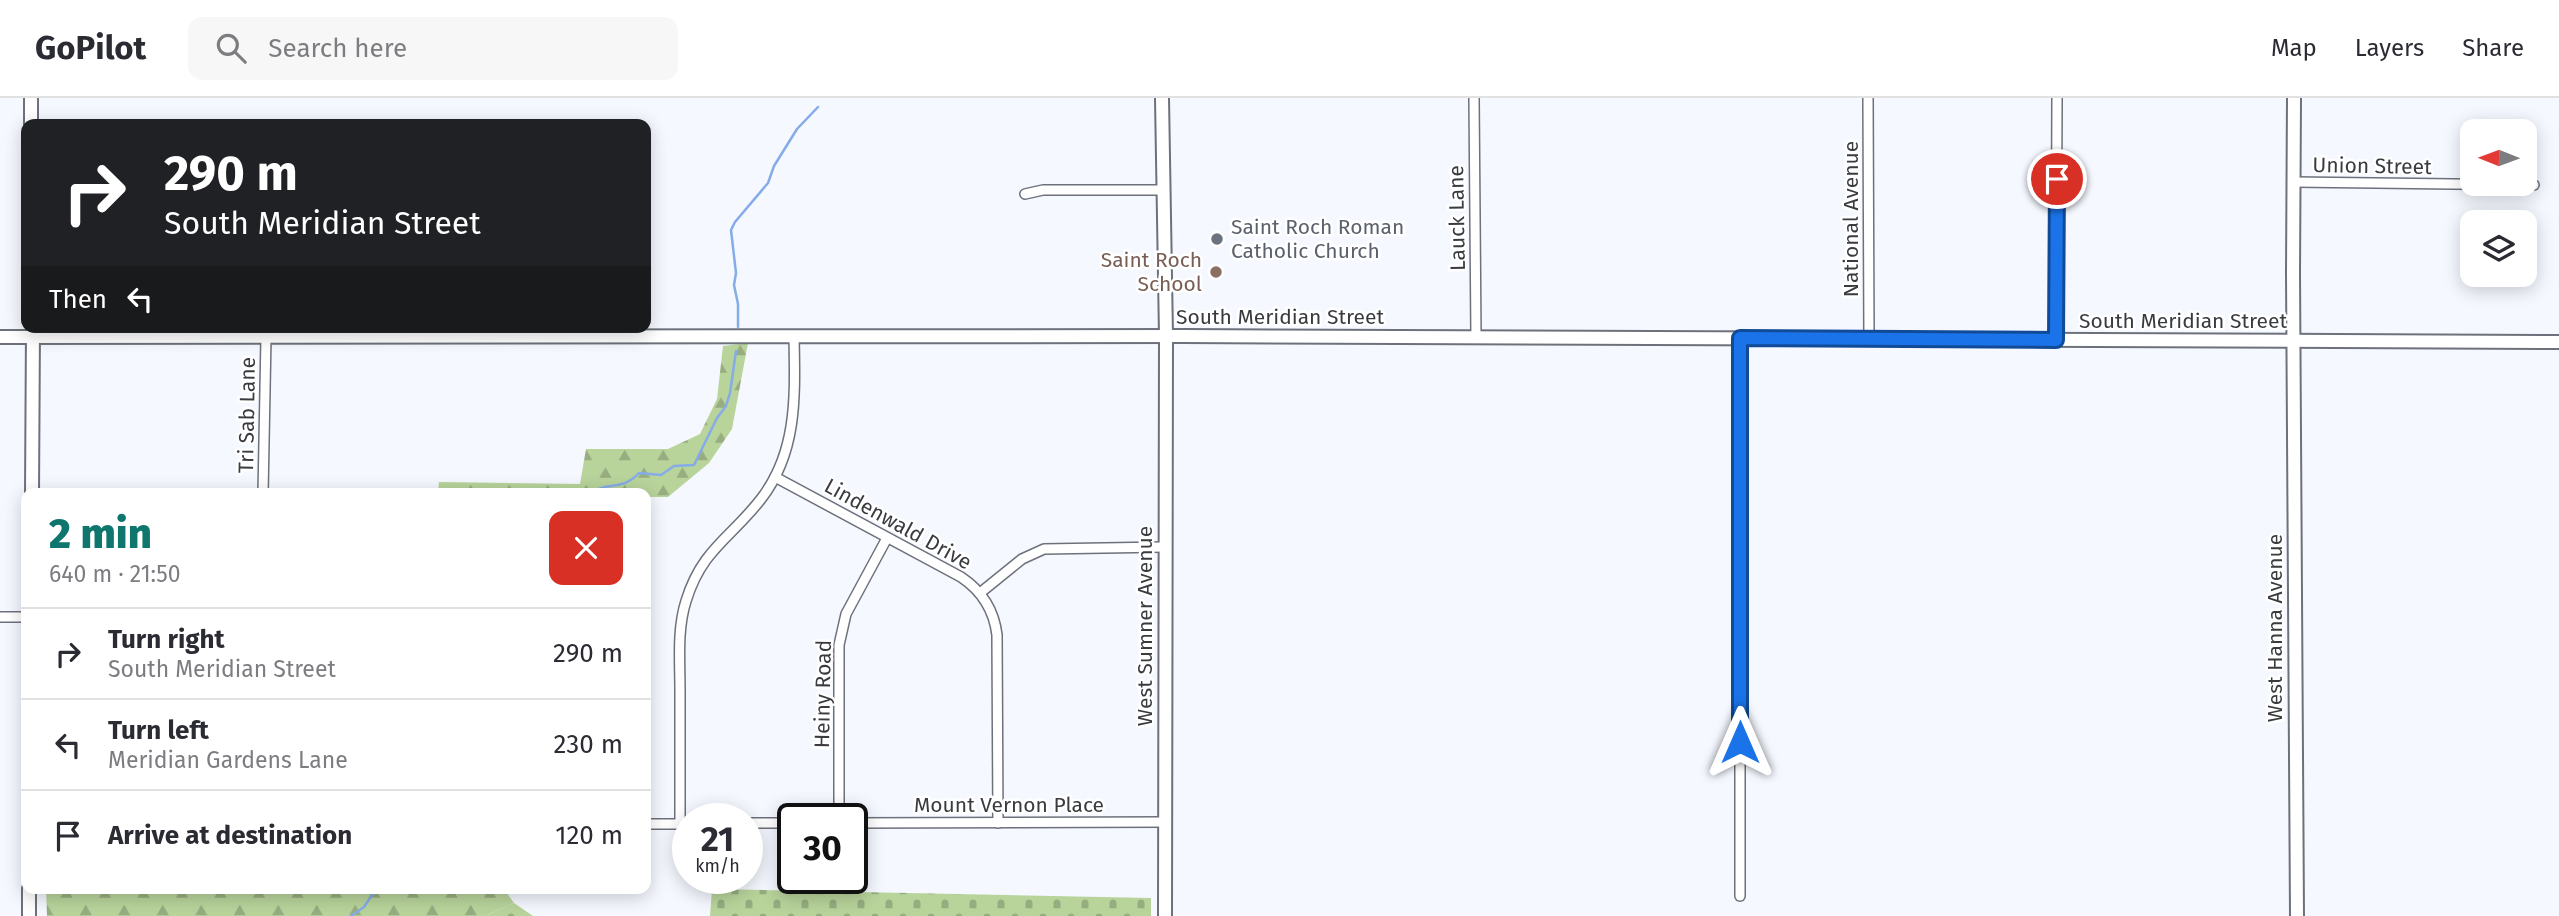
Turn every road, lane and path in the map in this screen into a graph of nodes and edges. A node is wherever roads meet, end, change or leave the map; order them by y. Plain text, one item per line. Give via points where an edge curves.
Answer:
1 (31, 98) edge
2 (1163, 98) edge
3 (1474, 98) edge
4 (1868, 98) edge
5 (2057, 98) edge
6 (2294, 98) edge
7 (31, 119) edge
8 (2294, 182) junction
9 (2460, 184) edge
10 (1163, 190) junction
11 (1025, 194) dead end
12 (26, 333) edge
13 (33, 333) edge
14 (79, 333) edge
15 (1166, 336) junction
16 (0, 337) edge
17 (265, 337) junction
18 (793, 337) junction
19 (1476, 337) junction
20 (1740, 338) junction
21 (1869, 339) junction
22 (2056, 340) junction
23 (2293, 341) junction
24 (2559, 342) edge
25 (775, 477) junction
26 (32, 488) edge
27 (263, 488) edge
28 (887, 538) junction
29 (1164, 547) junction
30 (980, 593) junction
31 (0, 617) edge
32 (21, 617) edge
33 (684, 803) edge
34 (839, 803) edge
35 (1165, 822) junction
36 (868, 823) edge
37 (998, 823) junction
38 (651, 824) edge
39 (672, 824) edge
40 (29, 894) edge
41 (1740, 896) dead end
42 (29, 916) edge
43 (1166, 916) edge
44 (2297, 916) edge

1 - 7 main road
2 - 10 main road, West Sumner Avenue
3 - 19 street, Lauck Lane
4 - 21 street, National Avenue
5 - 22 street
6 - 8 main road, West Hanna Avenue
8 - 9 street, Union Street
8 - 23 main road, West Hanna Avenue
10 - 11 street
10 - 15 main road, West Sumner Avenue
12 - 16 main road, South Meridian Street
13 - 26 main road
14 - 17 main road, South Meridian Street
15 - 18 main road, South Meridian Street
15 - 19 main road, South Meridian Street
15 - 29 main road, West Sumner Avenue
17 - 18 main road, South Meridian Street
17 - 27 street, Tri Sab Lane
18 - 25 street via 794,415 789,445
19 - 20 main road, South Meridian Street
20 - 21 main road, South Meridian Street
20 - 41 street
21 - 22 main road, South Meridian Street
22 - 23 main road, South Meridian Street
23 - 24 main road, South Meridian Street
23 - 44 main road, West Hanna Avenue
25 - 28 street, Lindenwald Drive
25 - 33 street via 705,560 685,602 680,645
28 - 30 street, Lindenwald Drive
28 - 34 street, Heiny Road via 846,614 839,645
29 - 30 street via 1044,549 1022,559
29 - 35 main road, West Sumner Avenue
30 - 37 street, Lindenwald Drive via 994,617 997,635
31 - 32 street
35 - 37 street, Mount Vernon Place
35 - 43 main road, West Sumner Avenue
36 - 37 street, Mount Vernon Place
38 - 39 street
40 - 42 main road

